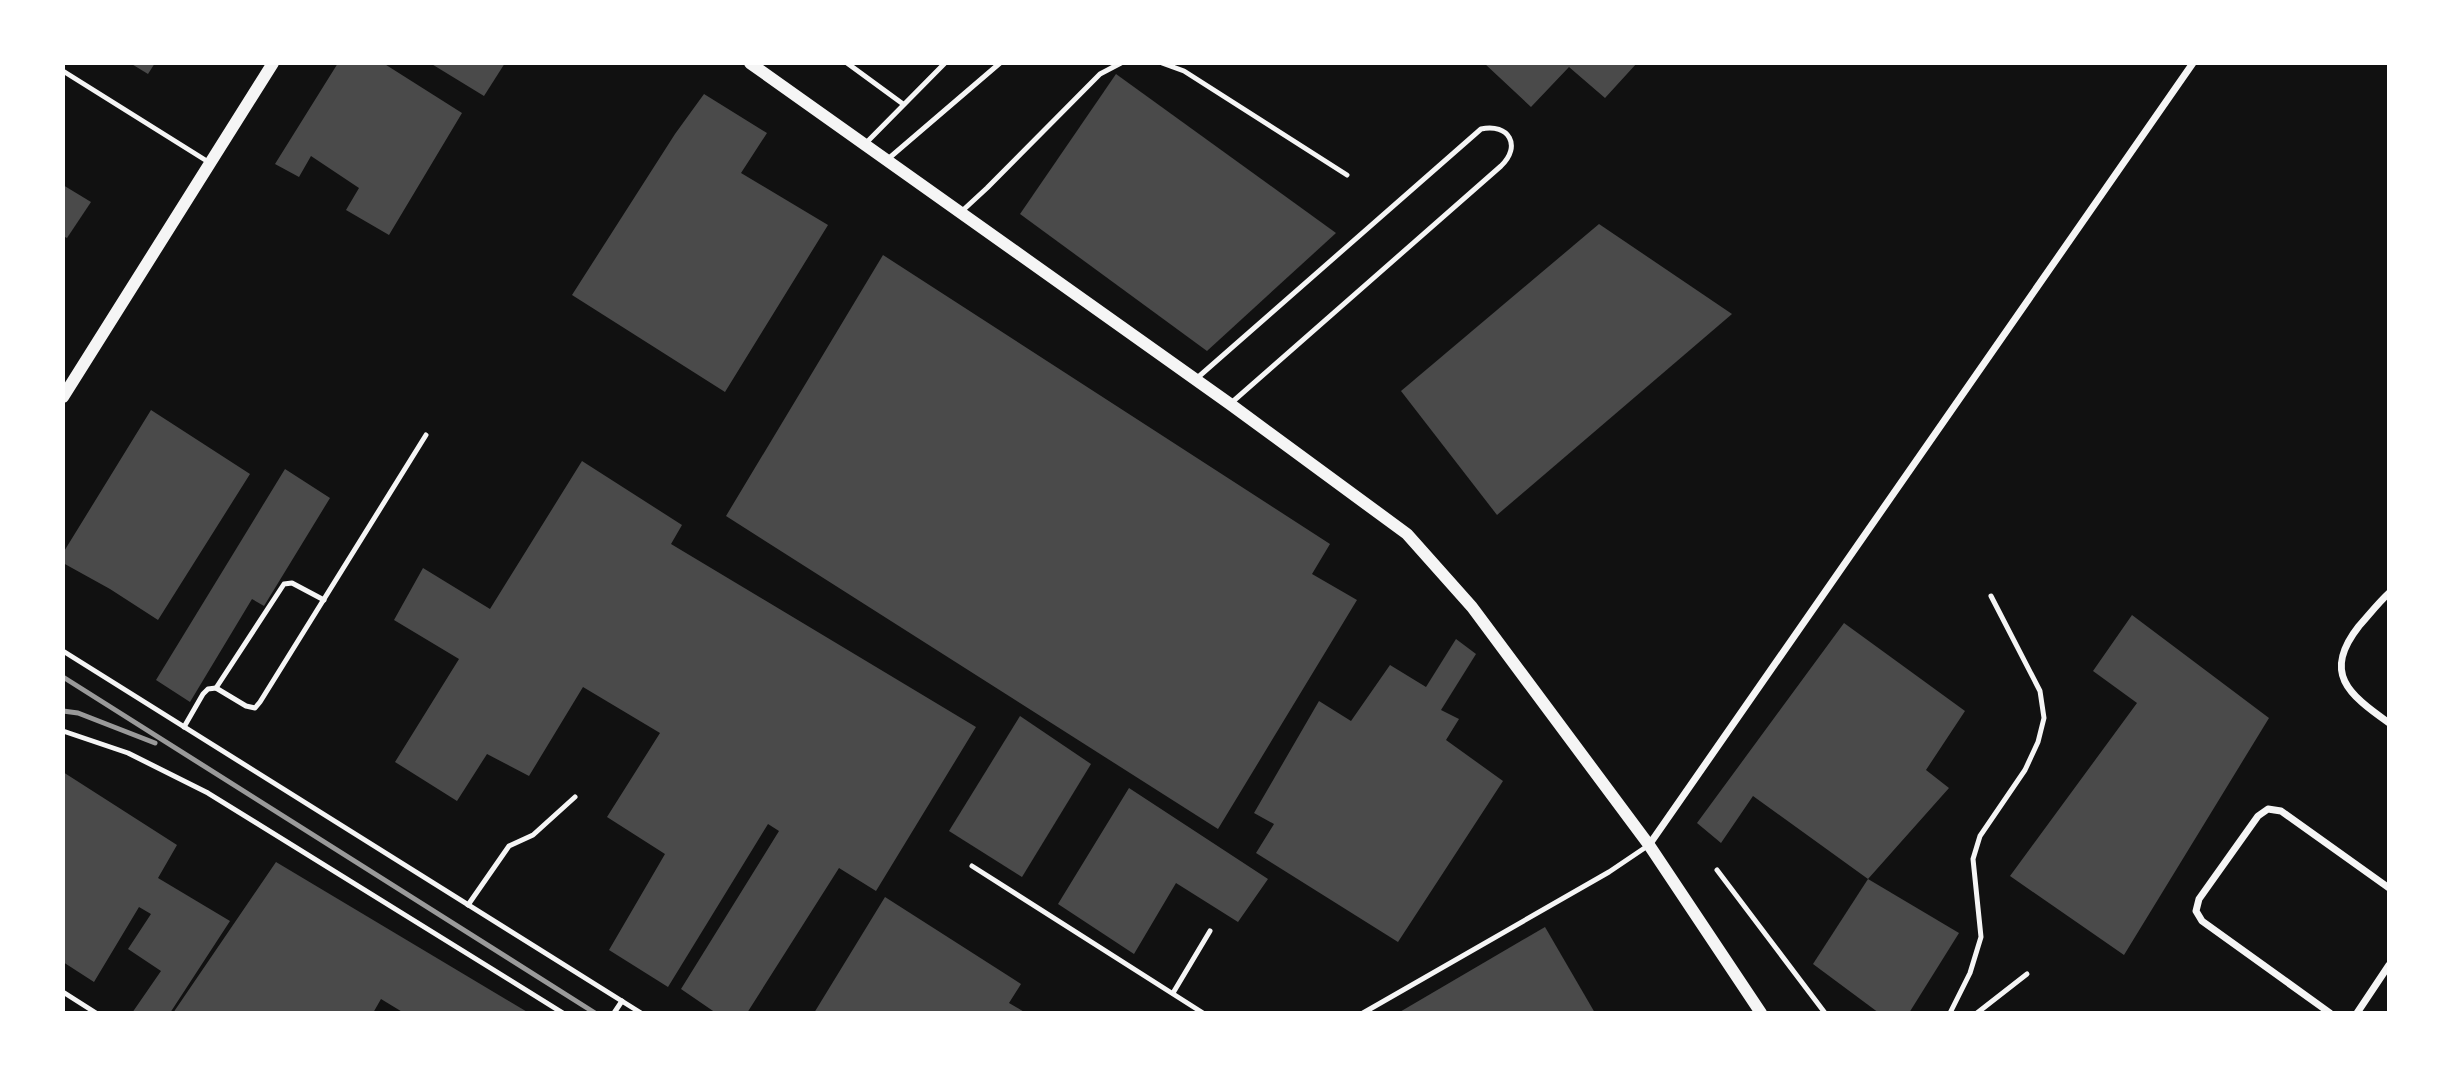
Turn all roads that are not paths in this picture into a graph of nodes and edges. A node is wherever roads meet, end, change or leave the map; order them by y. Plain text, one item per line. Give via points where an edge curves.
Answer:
1 (273, 63) edge
2 (750, 63) edge
3 (847, 63) edge
4 (945, 63) edge
5 (1000, 63) edge
6 (1121, 63) edge
7 (1162, 63) edge
8 (2193, 63) edge
9 (63, 71) edge
10 (903, 104) junction
11 (865, 144) junction
12 (887, 160) junction
13 (210, 163) junction
14 (1347, 175) dead end
15 (961, 212) junction
16 (1196, 379) junction
17 (63, 397) edge
18 (1230, 404) junction
19 (426, 435) dead end
20 (2389, 593) edge
21 (1992, 596) dead end
22 (324, 600) junction
23 (63, 651) edge
24 (216, 688) junction
25 (2389, 723) edge
26 (184, 727) junction
27 (63, 731) edge
28 (575, 797) dead end
29 (1649, 845) junction
30 (972, 866) dead end
31 (1717, 870) dead end
32 (2389, 888) edge
33 (468, 905) junction
34 (1210, 931) dead end
35 (2389, 965) edge
36 (2027, 974) dead end
37 (63, 992) edge
38 (1172, 993) junction
39 (622, 1001) junction
40 (96, 1013) edge
41 (563, 1013) edge
42 (614, 1013) edge
43 (641, 1013) edge
44 (1203, 1013) edge
45 (1363, 1013) edge
46 (1761, 1013) edge
47 (1825, 1013) edge
48 (1950, 1013) edge
49 (1977, 1013) edge
50 (2330, 1013) edge
51 (2357, 1013) edge

1 - 13 street
2 - 11 street
3 - 10 lane
4 - 10 lane
5 - 12 lane
6 - 15 lane via 1100,74
7 - 14 lane via 1184,71
8 - 29 street
9 - 13 lane
10 - 11 lane
11 - 12 street
12 - 15 street
13 - 17 street
15 - 16 street
16 - 18 street
16 - 18 lane via 1481,129 1491,127 1510,137 1512,151 1501,166
18 - 29 street via 1408,534 1472,607
19 - 22 lane
20 - 25 street via 2353,634 2341,655 2341,674 2354,694
21 - 48 lane via 2040,691 2044,718 2025,769 1980,836 1973,859 1981,937
22 - 24 lane via 292,583 284,584
22 - 24 lane via 255,708
23 - 26 lane
24 - 26 lane via 203,694
26 - 33 lane
27 - 41 lane via 128,752 208,793
28 - 33 lane via 533,835 509,846
29 - 45 lane
29 - 46 street
30 - 38 lane
31 - 47 lane
32 - 50 street via 2281,811 2268,810 2258,816 2199,900 2196,911 2202,921
33 - 39 lane
34 - 38 lane
35 - 51 street
36 - 49 lane
37 - 40 lane
38 - 44 lane
39 - 42 lane
39 - 43 lane

